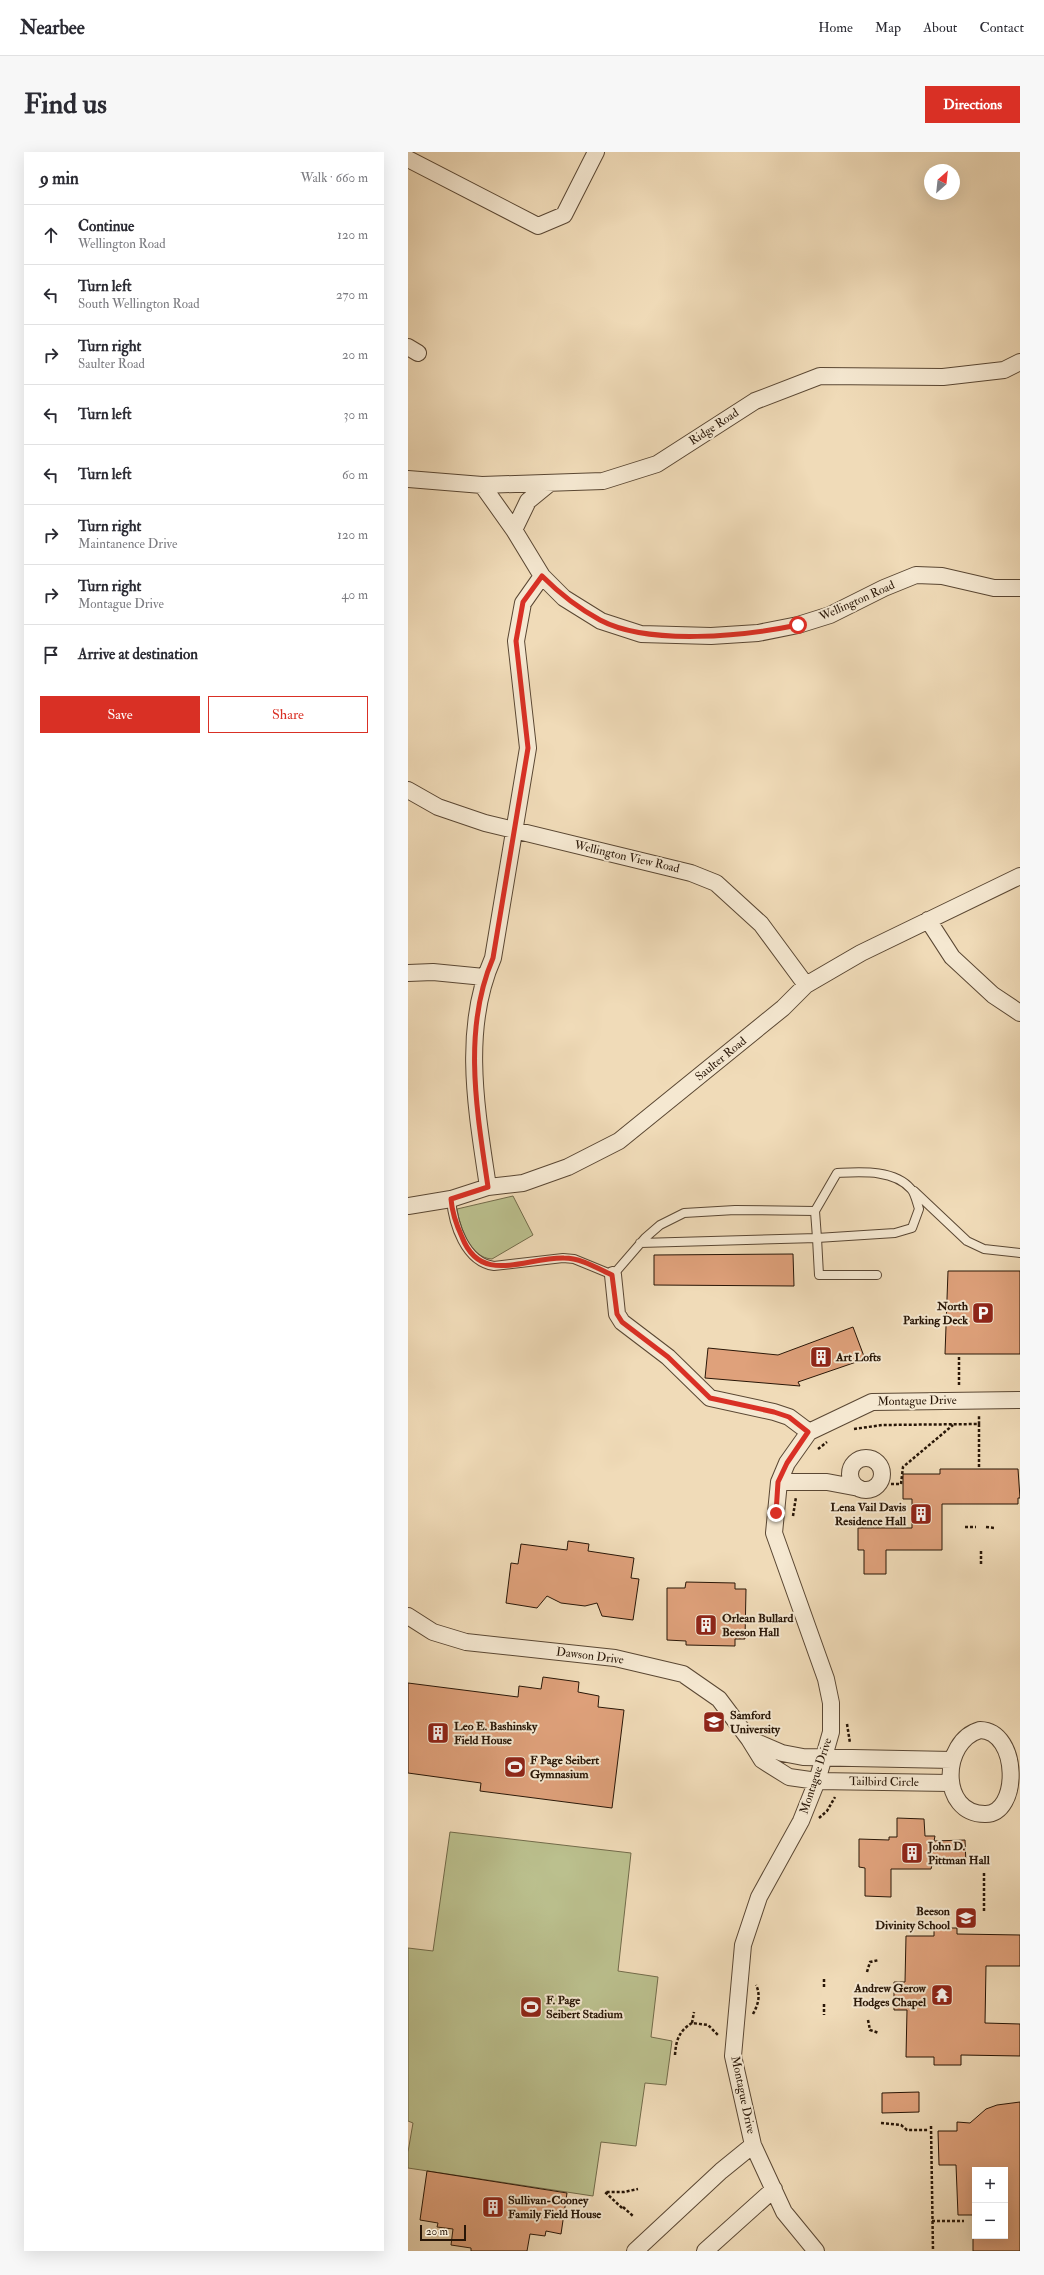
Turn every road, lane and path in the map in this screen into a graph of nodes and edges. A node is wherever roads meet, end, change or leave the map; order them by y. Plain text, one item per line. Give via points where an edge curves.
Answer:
1 (596, 152) edge
2 (408, 159) edge
3 (1020, 362) edge
4 (408, 479) edge
5 (550, 483) junction
6 (482, 485) junction
7 (514, 530) junction
8 (542, 576) junction
9 (1020, 588) edge
10 (408, 790) edge
11 (515, 831) junction
12 (1020, 876) edge
13 (928, 920) junction
14 (408, 973) edge
15 (484, 978) junction
16 (806, 985) junction
17 (1020, 1013) edge
18 (488, 1187) junction
19 (912, 1189) junction
20 (451, 1199) junction
21 (408, 1206) edge
22 (815, 1211) junction
23 (817, 1238) junction
24 (640, 1243) junction
25 (1020, 1253) edge
26 (612, 1275) junction
27 (877, 1275) dead end
28 (959, 1357) dead end
29 (959, 1389) dead end
30 (1020, 1400) edge
31 (979, 1410) dead end
32 (979, 1424) junction
33 (953, 1425) junction
34 (852, 1430) dead end
35 (808, 1432) junction
36 (831, 1439) dead end
37 (815, 1451) dead end
38 (853, 1464) junction
39 (979, 1467) dead end
40 (778, 1482) junction
41 (799, 1482) junction
42 (827, 1482) junction
43 (891, 1484) dead end
44 (859, 1488) junction
45 (792, 1519) dead end
46 (965, 1527) dead end
47 (976, 1527) dead end
48 (986, 1527) dead end
49 (995, 1528) dead end
50 (980, 1551) dead end
51 (981, 1566) dead end
52 (408, 1616) edge
53 (847, 1720) dead end
54 (749, 1739) junction
55 (823, 1759) junction
56 (849, 1759) junction
57 (952, 1760) junction
58 (817, 1781) junction
59 (845, 1782) junction
60 (950, 1783) junction
61 (815, 1820) dead end
62 (984, 1872) dead end
63 (984, 1912) dead end
64 (879, 1960) dead end
65 (867, 1972) dead end
66 (824, 1979) dead end
67 (824, 1989) dead end
68 (824, 2004) dead end
69 (694, 2012) dead end
70 (824, 2015) dead end
71 (868, 2020) dead end
72 (692, 2023) junction
73 (879, 2033) dead end
74 (722, 2039) dead end
75 (675, 2055) dead end
76 (881, 2123) dead end
77 (931, 2126) dead end
78 (928, 2130) dead end
79 (753, 2145) junction
80 (638, 2189) dead end
81 (774, 2189) junction
82 (633, 2216) dead end
83 (932, 2221) junction
84 (964, 2221) dead end
85 (635, 2251) edge
86 (705, 2251) edge
87 (816, 2251) edge
88 (933, 2251) edge

1 - 2 street via 564,216 538,226
3 - 5 street, Ridge Road via 1004,370 943,377 820,376 755,401 657,464 603,481
4 - 6 street, Ridge Road
5 - 6 street, Ridge Road
5 - 7 street via 528,501
6 - 7 street, Wellington Road
7 - 8 street, Wellington Road
8 - 9 street, Wellington Road via 564,598 601,621 641,634 711,636 758,633 798,625 830,615 916,575 942,576 994,588
8 - 11 street via 523,602 516,641 528,748
10 - 11 street, Wellington View Road via 438,807
11 - 15 street via 493,958
11 - 16 street, Wellington View Road via 692,873 716,883 761,924
12 - 13 street, Saulter Road
13 - 16 street, Saulter Road via 861,953
13 - 17 street via 952,957 993,995
14 - 15 street via 433,972
15 - 18 street via 475,1030 475,1095
16 - 18 street, Saulter Road via 783,1008 619,1141 568,1167 523,1183
18 - 20 street, Saulter Road
19 - 22 lane via 899,1179 870,1172 837,1173
19 - 23 lane via 919,1209 912,1228 895,1233
19 - 25 lane via 967,1241 984,1249
20 - 21 street, Saulter Road
20 - 26 lane via 452,1213 465,1246 477,1260 486,1265 563,1258 574,1259
22 - 23 lane
22 - 24 lane via 735,1210 684,1213 660,1225
23 - 24 lane
23 - 27 lane via 819,1275
24 - 26 lane
26 - 35 street via 617,1314 622,1322 668,1357 710,1398 789,1417
28 - 29 path
30 - 35 street, Montague Drive via 872,1402
31 - 32 path
32 - 33 path
32 - 39 path
33 - 34 path via 882,1425 863,1426
33 - 43 path via 903,1467 901,1484
35 - 40 street, Montague Drive via 787,1463
36 - 37 path
38 - 42 street
38 - 44 street via 851,1480
38 - 44 street via 867,1458 877,1462 882,1472 877,1486 868,1490
40 - 41 street
40 - 55 street, Montague Drive via 774,1533 826,1679 831,1702 831,1732
41 - 42 street
41 - 45 path
42 - 44 street
46 - 47 path
48 - 49 path
50 - 51 path
52 - 54 street, Dawson Drive via 433,1632 466,1642 615,1658 683,1674 719,1699
53 - 56 path
54 - 55 street via 782,1752
54 - 58 street, Dawson Drive via 762,1760 774,1769 789,1777
55 - 56 street, Tailbird Circle
55 - 58 street, Montague Drive
56 - 57 street, Tailbird Circle
57 - 60 street
57 - 60 street via 964,1738 970,1733 986,1730 994,1732 1008,1744 1016,1764 1016,1773 1007,1800 994,1812 986,1814 964,1806 955,1796
58 - 59 street, Tailbird Circle
58 - 79 street, Montague Drive via 801,1821 759,1897 743,1945 733,2056
59 - 60 street, Tailbird Circle
59 - 61 path via 843,1791 836,1795 823,1816
62 - 63 path
64 - 65 path via 870,1962
66 - 67 path
68 - 70 path
69 - 72 path
71 - 73 path via 870,2030
72 - 74 path via 708,2026
72 - 75 path via 680,2033
76 - 78 path via 900,2126 907,2130
77 - 83 path
79 - 81 street, Montague Drive
79 - 85 street via 721,2171
80 - 82 path via 605,2192
81 - 86 street
81 - 87 street, Montague Drive via 784,2212
83 - 84 path
83 - 88 path

